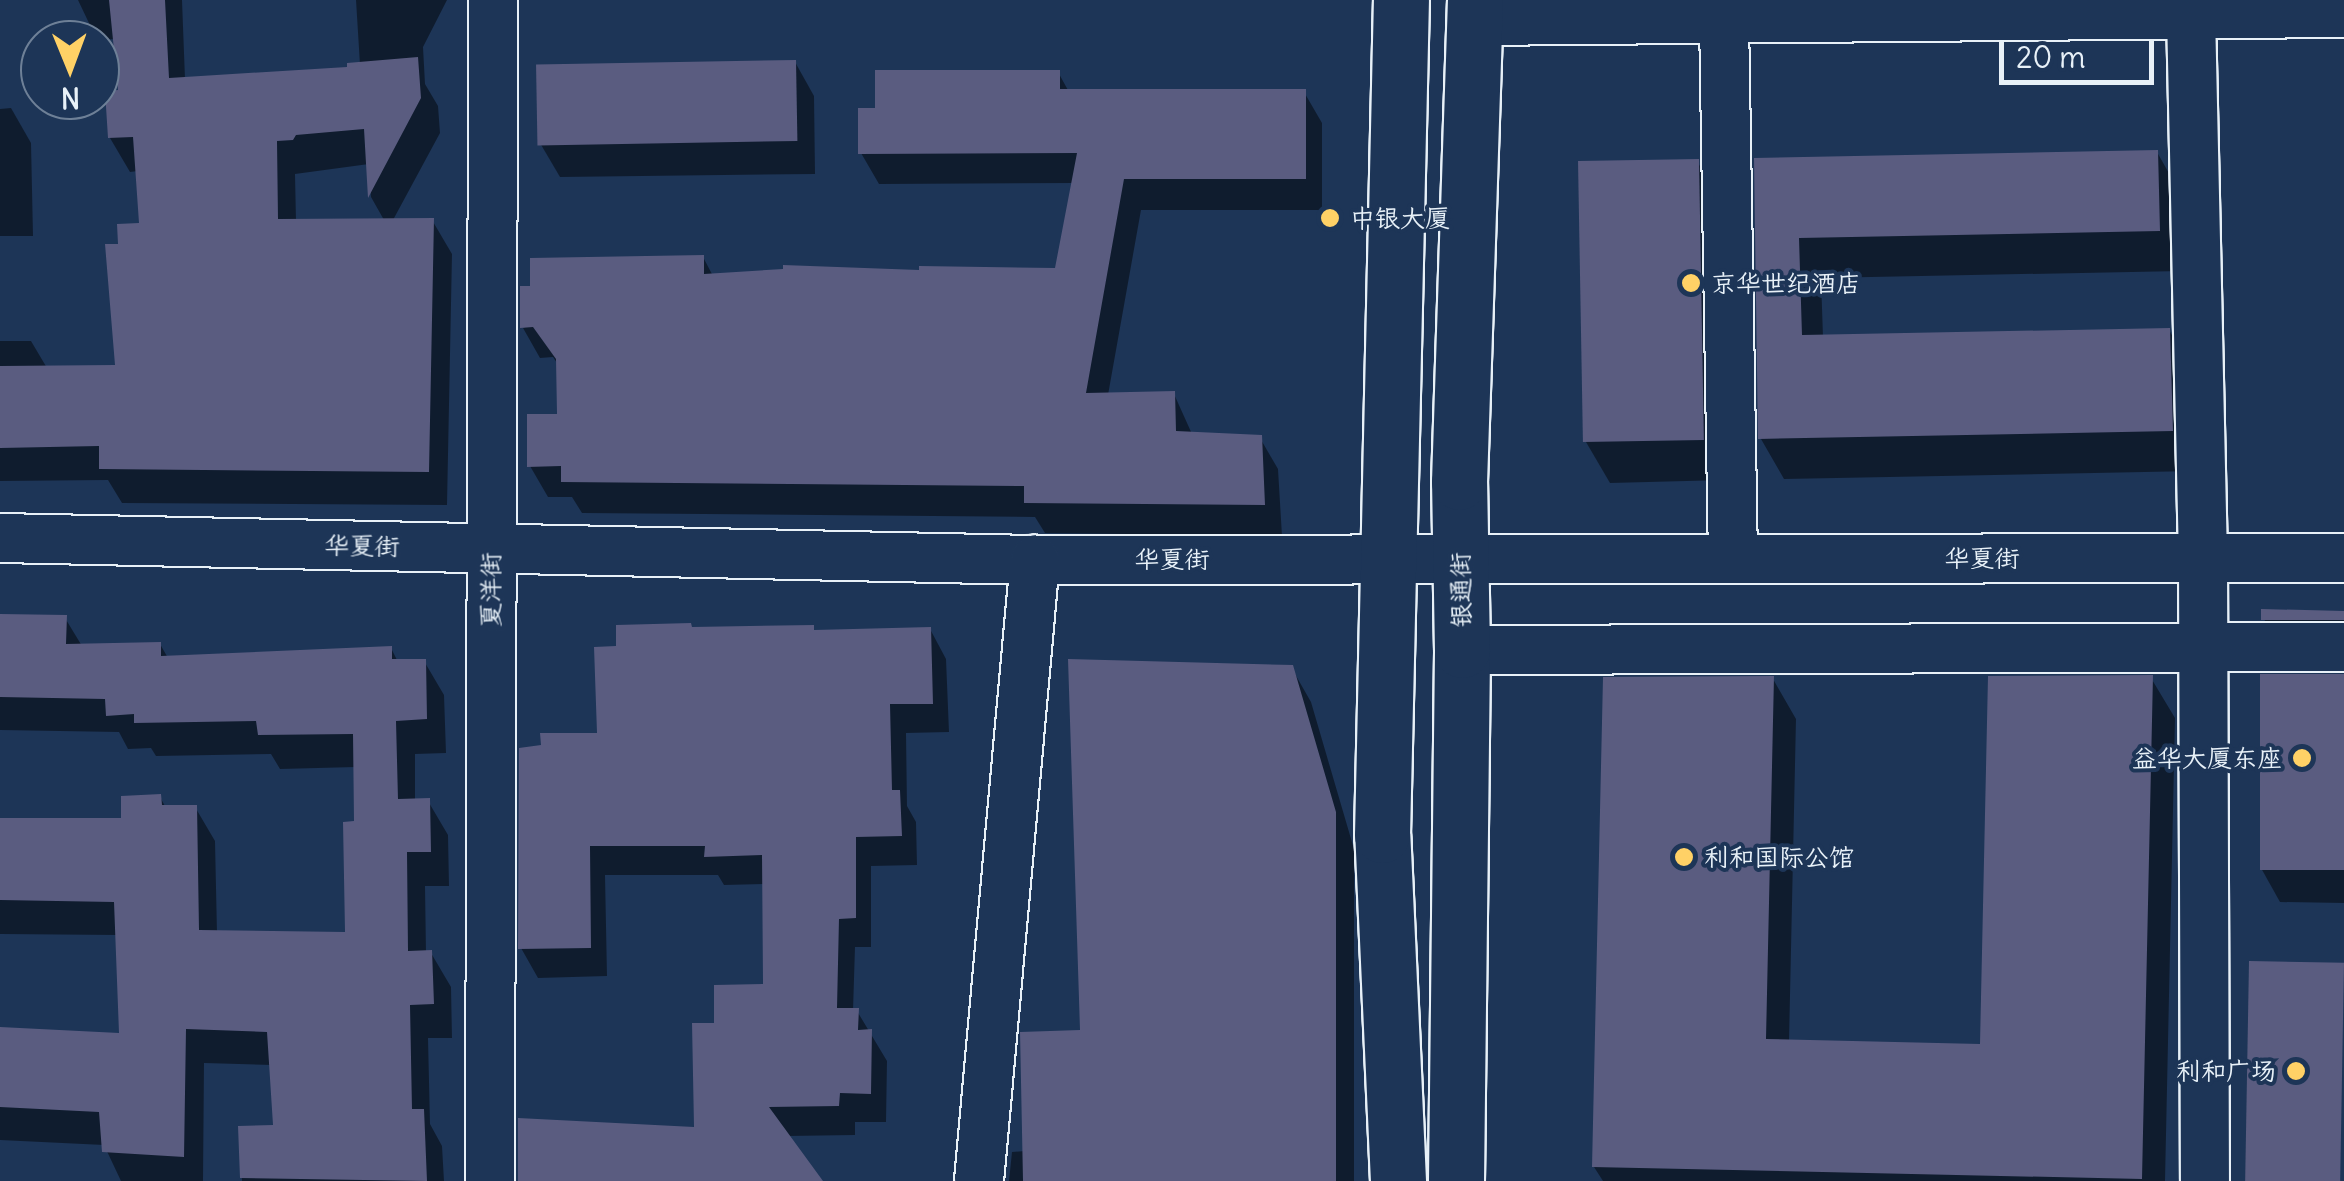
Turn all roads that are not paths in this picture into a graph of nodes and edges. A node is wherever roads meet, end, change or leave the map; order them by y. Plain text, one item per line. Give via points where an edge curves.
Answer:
1 (493, 0) edge
2 (1401, 0) edge
3 (1474, 11) edge
4 (2344, 13) edge
5 (2190, 14) junction
6 (1724, 18) junction
7 (0, 538) edge
8 (491, 549) junction
9 (1460, 557) junction
10 (1388, 558) junction
11 (2203, 558) junction
12 (2344, 558) edge
13 (1733, 559) junction
14 (1035, 560) junction
15 (2344, 647) edge
16 (2203, 648) junction
17 (1462, 650) junction
18 (490, 1181) edge
19 (979, 1181) edge
20 (1398, 1181) edge
21 (1456, 1181) edge
22 (2205, 1181) edge

1 - 8 street, 夏洋街
2 - 10 street
3 - 6 street
3 - 9 street, 银通街
4 - 5 street
5 - 6 street
5 - 11 street
6 - 13 street
7 - 8 street, 华夏街
8 - 14 street, 华夏街
8 - 18 street, 夏洋街
9 - 10 street, 华夏街
9 - 13 street, 华夏街
9 - 17 street, 银通街
10 - 14 street, 华夏街
10 - 20 street via 1382,834
11 - 12 street, 华夏街
11 - 13 street, 华夏街
11 - 16 street
14 - 19 street
15 - 16 street
16 - 17 street
16 - 22 street
17 - 21 street, 银通街

